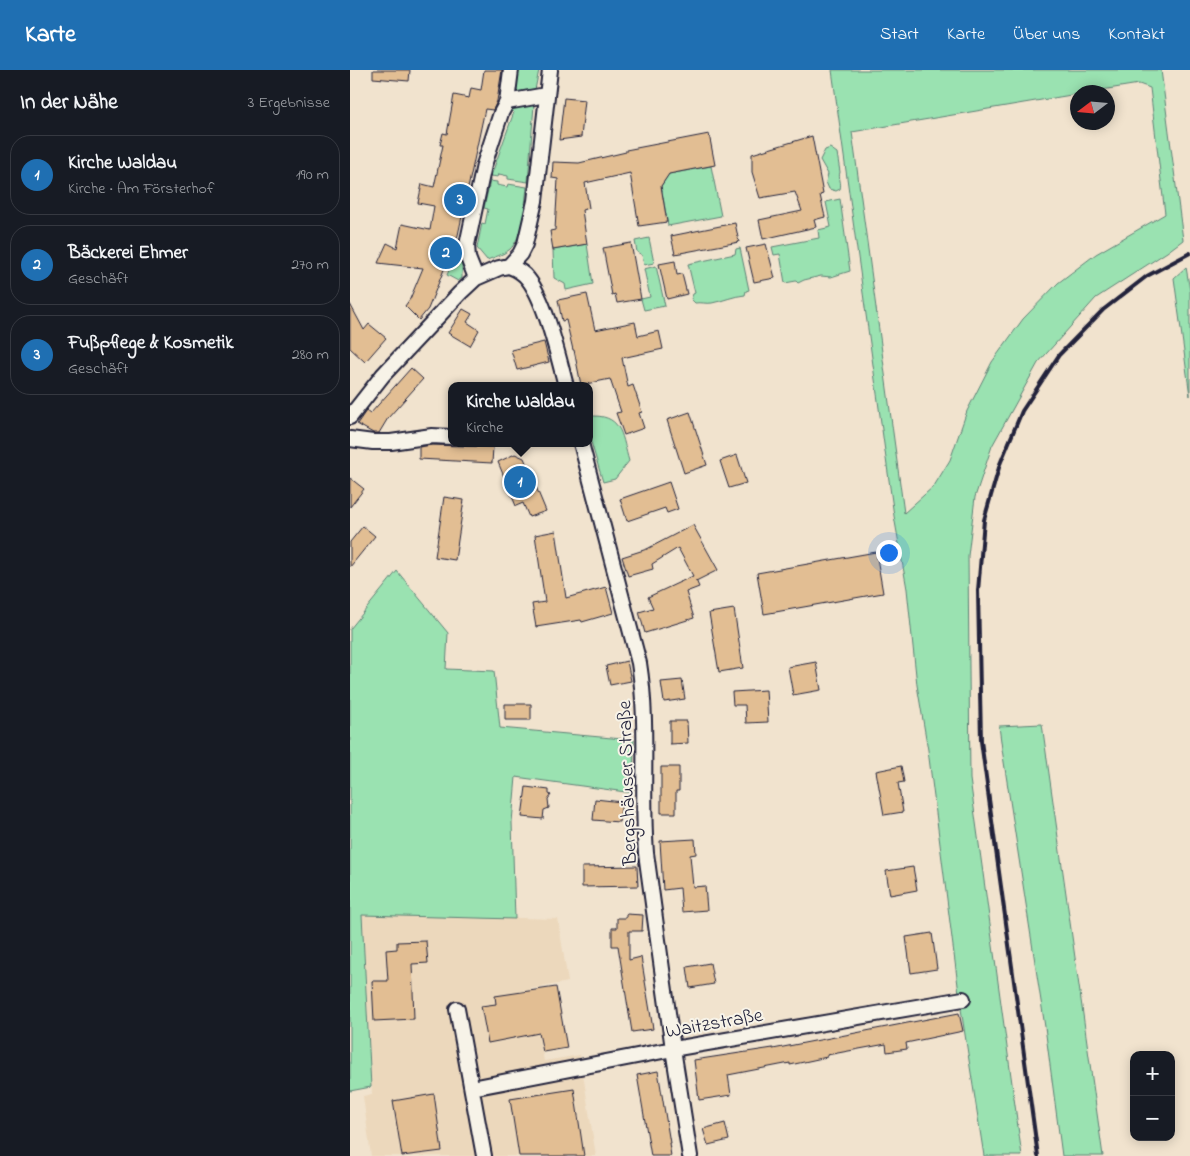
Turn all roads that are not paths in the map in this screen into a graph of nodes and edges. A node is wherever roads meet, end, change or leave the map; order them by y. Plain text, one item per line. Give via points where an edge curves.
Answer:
1 (511, 70) edge
2 (550, 70) edge
3 (546, 95) junction
4 (507, 102) junction
5 (509, 266) junction
6 (476, 278) junction
7 (565, 382) edge
8 (350, 417) edge
9 (448, 436) edge
10 (350, 438) edge
11 (582, 447) edge
12 (963, 999) dead end
13 (457, 1009) dead end
14 (673, 1049) junction
15 (472, 1088) junction
16 (484, 1156) edge
17 (690, 1156) edge

1 - 4 street
2 - 3 street
3 - 4 street
3 - 5 street via 531,222 525,244
4 - 6 street via 484,165 467,245
5 - 6 street
5 - 7 street via 523,274 534,287
6 - 8 street via 423,331
9 - 10 street via 391,442
11 - 14 street, Bergshäuser Straße via 643,689 643,821
12 - 14 street, Waitzstraße
13 - 15 street
14 - 15 street, Waitzstraße
14 - 17 street, Bergshäuser Straße
15 - 16 street

